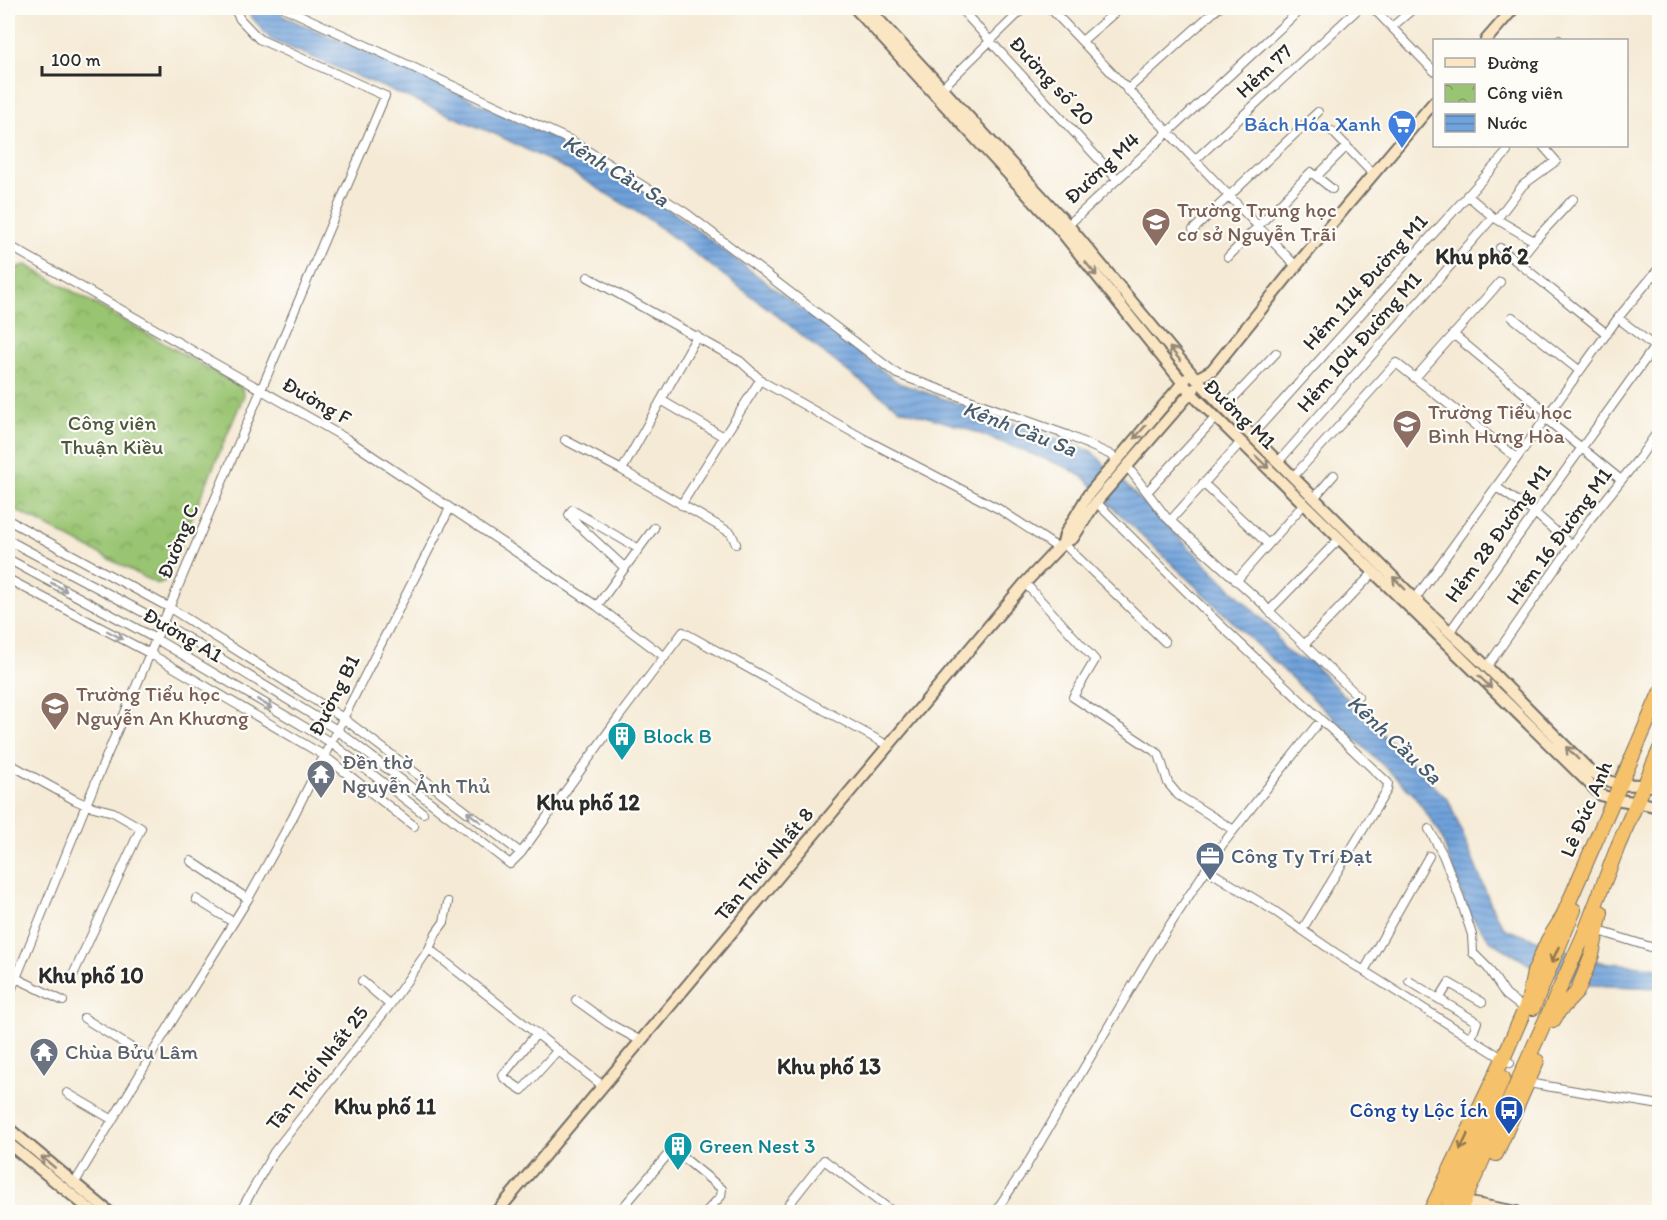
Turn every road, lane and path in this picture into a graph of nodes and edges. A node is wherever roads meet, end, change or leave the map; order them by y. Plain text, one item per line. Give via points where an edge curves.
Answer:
1 (234, 8) edge
2 (285, 8) edge
3 (855, 8) edge
4 (868, 8) edge
5 (960, 8) edge
6 (1024, 8) edge
7 (1050, 8) edge
8 (1120, 8) edge
9 (1218, 8) edge
10 (1302, 8) edge
11 (1359, 8) edge
12 (1373, 8) edge
13 (1414, 8) edge
14 (1507, 10) edge
15 (1392, 27) junction
16 (1487, 39) edge
17 (990, 41) junction
18 (1082, 41) junction
19 (1433, 69) edge
20 (1127, 90) junction
21 (938, 92) junction
22 (1433, 103) edge
23 (1318, 112) dead end
24 (1332, 131) dead end
25 (1168, 132) junction
26 (1347, 147) junction
27 (1544, 147) edge
28 (1507, 152) dead end
29 (1195, 160) junction
30 (1373, 174) junction
31 (1318, 175) junction
32 (1117, 178) junction
33 (1332, 189) dead end
34 (1467, 195) junction
35 (1230, 197) junction
36 (1573, 199) dead end
37 (1495, 218) junction
38 (1258, 226) junction
39 (1064, 228) junction
40 (1193, 230) dead end
41 (1534, 241) junction
42 (8, 248) edge
43 (1500, 248) dead end
44 (1526, 251) dead end
45 (1228, 257) dead end
46 (1296, 266) junction
47 (1659, 267) edge
48 (588, 277) dead end
49 (1500, 282) dead end
50 (1512, 317) dead end
51 (1618, 318) junction
52 (1453, 334) junction
53 (1607, 334) junction
54 (697, 336) junction
55 (1659, 339) edge
56 (1657, 349) edge
57 (1276, 353) dead end
58 (1580, 371) junction
59 (1196, 378) junction
60 (1415, 378) junction
61 (759, 380) junction
62 (1182, 383) junction
63 (260, 390) junction
64 (1191, 393) junction
65 (661, 400) junction
66 (1224, 408) junction
67 (1547, 416) junction
68 (1215, 417) junction
69 (1659, 428) edge
70 (1251, 435) junction
71 (724, 437) junction
72 (565, 440) dead end
73 (1241, 442) junction
74 (1582, 447) junction
75 (1517, 458) junction
76 (1117, 459) junction
77 (1279, 461) junction
78 (1127, 466) junction
79 (622, 470) junction
80 (1334, 475) dead end
81 (1293, 477) junction
82 (1622, 480) junction
83 (1203, 483) junction
84 (1496, 487) junction
85 (1147, 492) junction
86 (1092, 498) junction
87 (1314, 498) junction
88 (1304, 504) junction
89 (681, 505) junction
90 (450, 508) junction
91 (1535, 513) junction
92 (8, 520) edge
93 (1170, 521) junction
94 (654, 528) dead end
95 (1340, 538) junction
96 (8, 540) edge
97 (736, 544) dead end
98 (1268, 544) junction
99 (1060, 545) junction
100 (1572, 546) junction
101 (639, 549) junction
102 (8, 559) edge
103 (625, 568) junction
104 (1374, 572) junction
105 (8, 579) edge
106 (1236, 581) junction
107 (1025, 583) junction
108 (1416, 599) junction
109 (597, 606) junction
110 (170, 608) junction
111 (1269, 611) junction
112 (163, 623) junction
113 (1447, 636) junction
114 (156, 639) junction
115 (1165, 642) dead end
116 (1304, 645) junction
117 (150, 653) junction
118 (665, 657) junction
119 (1487, 667) junction
120 (1659, 693) edge
121 (1358, 696) dead end
122 (1659, 712) edge
123 (343, 718) junction
124 (1316, 726) dead end
125 (337, 730) junction
126 (330, 742) junction
127 (889, 746) junction
128 (1659, 749) edge
129 (323, 755) junction
130 (8, 763) edge
131 (1659, 770) edge
132 (1624, 784) junction
133 (1652, 786) edge
134 (1618, 800) junction
135 (1641, 802) junction
136 (86, 805) junction
137 (1659, 808) edge
138 (423, 813) dead end
139 (414, 826) dead end
140 (1429, 829) dead end
141 (1232, 830) junction
142 (520, 853) junction
143 (1429, 856) dead end
144 (191, 861) dead end
145 (1206, 869) junction
146 (248, 898) junction
147 (196, 899) dead end
148 (448, 902) dead end
149 (233, 922) junction
150 (1302, 930) junction
151 (1596, 930) junction
152 (429, 949) junction
153 (1659, 950) edge
154 (1364, 971) junction
155 (73, 975) dead end
156 (1539, 977) junction
157 (16, 978) junction
158 (362, 981) dead end
159 (1409, 981) dead end
160 (8, 998) edge
161 (1439, 999) junction
162 (576, 1000) dead end
163 (63, 1001) dead end
164 (1482, 1002) dead end
165 (390, 1005) junction
166 (1527, 1011) junction
167 (84, 1018) dead end
168 (537, 1033) junction
169 (1471, 1039) junction
170 (641, 1041) junction
171 (558, 1050) junction
172 (149, 1059) junction
173 (1506, 1061) junction
174 (1528, 1083) junction
175 (603, 1086) junction
176 (67, 1092) dead end
177 (1659, 1105) edge
178 (113, 1120) junction
179 (8, 1128) edge
180 (8, 1143) edge
181 (74, 1184) junction
182 (1466, 1208) edge
183 (93, 1212) edge
184 (109, 1212) edge
185 (240, 1212) edge
186 (497, 1212) edge
187 (619, 1212) edge
188 (706, 1212) edge
189 (783, 1212) edge
190 (892, 1212) edge
191 (995, 1212) edge
192 (1430, 1212) edge
193 (1446, 1212) edge
194 (1516, 1212) edge

1 - 63 street, Đường C via 259,39 385,96
2 - 76 street via 572,141 686,213 897,374 1067,435
3 - 21 street, Đường M1
4 - 21 street, Đường M1
5 - 17 street, Đường số 20
6 - 17 street
7 - 18 street
8 - 18 street
9 - 20 street
10 - 25 street, Đường M4
11 - 29 street, Hẻm 77
12 - 15 street
13 - 15 street
14 - 16 street
15 - 19 street
17 - 21 street
17 - 32 street, Đường số 20
18 - 20 street
20 - 25 street
21 - 39 street, Đường M1
22 - 30 street
23 - 35 street
24 - 26 street
25 - 29 street
25 - 32 street, Đường M4
26 - 30 street
26 - 31 street
27 - 37 street, Hẻm 104 Đường M1 via 1556,161 1523,185
28 - 34 street, Hẻm 114 Đường M1
29 - 35 street
30 - 46 street
31 - 33 street
31 - 38 street via 1311,171
32 - 39 street, Đường M4
34 - 37 street
34 - 70 street, Hẻm 114 Đường M1
35 - 38 street
35 - 40 street
36 - 41 street
37 - 41 street
37 - 77 street, Hẻm 104 Đường M1
38 - 45 street
38 - 46 street
59 -> 39 street, Đường M1
39 -> 62 street, Đường M1
41 - 44 street
42 - 63 street, Đường F
43 - 53 street
46 - 59 street via 1212,370
47 - 51 street
48 - 54 street
49 - 52 street
50 - 58 street
51 - 53 street
51 - 56 street
52 - 60 street
52 - 67 street
53 - 58 street
54 - 61 street via 740,361
54 - 65 street
55 - 56 street, Hẻm 28 Đường M1
56 - 74 street, Hẻm 28 Đường M1
57 - 66 street
58 - 67 street
59 - 62 street
59 - 64 street
59 - 66 street, Đường M1
60 - 75 street
60 - 81 street via 1396,363
61 - 71 street
61 - 99 street
62 - 64 street, Đường M1
62 -> 76 street
63 - 90 street, Đường F via 347,439
63 - 110 street, Đường C
64 - 68 street, Đường M1
64 - 78 street
65 - 71 street
65 - 79 street
66 - 70 street, Đường M1
67 - 74 street
67 - 75 street
68 - 73 street, Đường M1
68 - 85 street
69 - 82 street, Hẻm 16 Đường M1
70 - 77 street, Đường M1
71 - 89 street
72 - 79 street
73 - 83 street
73 -> 88 street, Đường M1
74 - 82 street
74 - 91 street, Hẻm 28 Đường M1
75 - 84 street
76 - 86 street
77 - 81 street, Đường M1
78 - 85 street
78 - 86 street
79 - 89 street
80 - 87 street
81 - 87 street, Đường M1
82 - 100 street, Hẻm 16 Đường M1
83 - 93 street
83 - 98 street
84 - 91 street
84 - 108 street
85 - 93 street
86 - 99 street, Tân Thới Nhất 8 via 1072,538
86 - 150 street via 1211,616 1386,779 1387,790
108 -> 87 street, Đường M1
88 - 95 street, Đường M1
88 - 98 street
89 - 97 street via 730,533
90 - 109 street, Đường F
90 - 123 street, Đường B1
91 - 100 street
91 - 113 street, Hẻm 28 Đường M1
92 - 110 street, Đường A1
93 - 106 street
94 - 101 street
95 - 104 street, Đường M1
95 - 111 street
96 - 112 street, Đường A1
98 - 106 street
99 - 107 street, Tân Thới Nhất 8
99 - 115 street
100 - 119 street, Hẻm 16 Đường M1
101 - 103 street
101 - 103 street via 572,510 572,519
102 -> 114 street, Đường A1
103 - 109 street
104 - 113 street, Đường M1
104 - 116 street
105 -> 117 street, Đường A1
106 - 111 street
107 - 127 street, Tân Thới Nhất 8
107 - 141 street via 1095,660 1073,697 1160,754 1168,783 1178,795
108 - 113 street, Đường M1
109 - 118 street, Đường F
110 - 112 street, Đường C
110 - 123 street, Đường A1
111 - 116 street
112 - 114 street, Đường C
112 - 125 street, Đường A1
113 - 119 street, Đường M1
113 -> 134 street, Đường M1 via 1601,795
114 - 117 street, Đường C
114 -> 126 street, Đường A1
116 - 121 street
117 - 129 street, Đường A1
117 - 136 street, Đường C
118 - 127 street via 683,632
118 - 142 street
132 -> 119 street, Đường M1 via 1591,772
120 - 132 highway, Lê Đức Anh
122 - 132 highway, Lê Đức Anh
123 - 125 street, Đường B1
142 -> 123 street, Đường A1
124 - 141 street
125 - 126 street, Đường B1
125 - 142 street, Đường A1 via 510,864
126 - 129 street, Đường B1
126 - 138 street, Đường A1
127 - 170 street, Tân Thới Nhất 8
128 - 133 highway, Lê Đức Anh
129 - 139 street, Đường A1
129 - 146 street, Đường B1
130 - 136 street
131 - 133 highway, Lê Đức Anh
132 - 133 street, Đường M1
132 - 134 highway, Lê Đức Anh
133 - 135 highway, Lê Đức Anh
134 - 135 street, Đường M1
134 -> 156 highway, Lê Đức Anh via 1566,929
134 - 156 highway, Lê Đức Anh via 1548,940
135 - 137 street, Đường M1
135 - 151 highway, Lê Đức Anh
135 - 182 highway, Lê Đức Anh
136 - 155 street via 113,812 141,828
136 - 157 street, Đường C
140 - 166 street via 1460,898 1472,935 1473,952 1506,995
141 - 145 street
143 - 154 street
144 - 146 street
145 - 150 street
145 - 191 street
146 - 149 street, Đường B1
147 - 149 street
148 - 152 street, Tân Thới Nhất 25 via 444,922
149 - 172 street, Đường B1
150 - 154 street
151 - 153 street
151 - 174 highway, Lê Đức Anh via 1592,955 1577,992 1553,1020
152 - 165 street, Tân Thới Nhất 25
152 - 168 street
154 - 169 street
156 - 166 highway
157 - 160 street, Đường C
157 - 163 street
158 - 165 street
159 - 161 street
161 - 164 street via 1449,983
161 - 169 street via 1477,1022
162 - 170 street
165 - 185 street, Tân Thới Nhất 25 via 274,1152
166 - 173 highway
167 - 172 street
168 - 171 street
168 - 171 street via 504,1078 522,1090
169 - 173 street
170 - 175 street, Tân Thới Nhất 8
171 - 175 street
172 - 178 street, Đường B1
173 -> 192 highway
173 - 193 highway
174 - 177 street
174 - 182 highway
175 - 186 street, Tân Thới Nhất 8
176 - 178 street
178 - 181 street, Đường B1
181 -> 179 street
180 - 183 street
181 - 184 street
182 - 194 street
187 - 188 street via 674,1150 722,1189 721,1196
189 - 190 street via 824,1160

